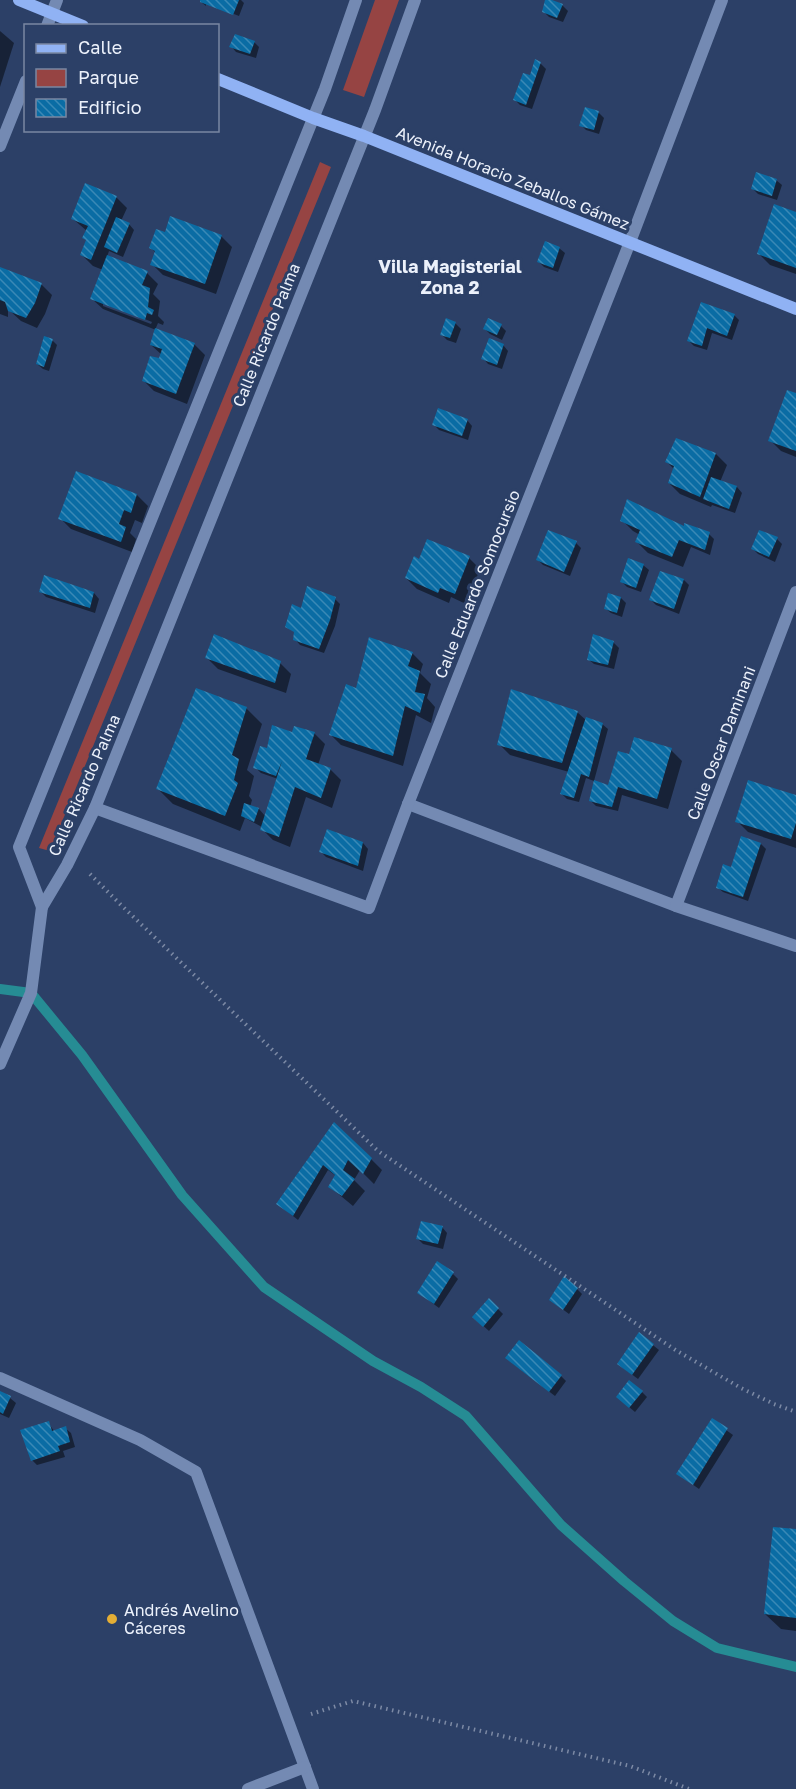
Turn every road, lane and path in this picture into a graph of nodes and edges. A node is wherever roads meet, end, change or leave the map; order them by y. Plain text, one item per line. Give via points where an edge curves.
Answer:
1 (19, 0) edge
2 (57, 0) edge
3 (356, 0) edge
4 (415, 0) edge
5 (722, 0) edge
6 (52, 13) junction
7 (48, 24) edge
8 (78, 24) edge
9 (219, 80) edge
10 (24, 86) edge
11 (313, 118) junction
12 (364, 136) junction
13 (0, 146) edge
14 (630, 242) junction
15 (796, 309) edge
16 (796, 592) edge
17 (408, 804) junction
18 (95, 807) junction
19 (72, 855) junction
20 (676, 906) junction
21 (42, 907) junction
22 (796, 946) edge
23 (0, 1064) edge
24 (0, 1378) edge
25 (796, 1412) edge
26 (288, 1721) junction
27 (305, 1767) junction
28 (248, 1789) edge
29 (313, 1789) edge
30 (690, 1789) edge

1 - 6 main road
2 - 6 street
3 - 11 street, Calle Ricardo Palma
4 - 12 street, Calle Ricardo Palma
5 - 14 street, Calle Eduardo Somocursio
6 - 7 street
6 - 8 main road
9 - 11 main road, Avenida Horacio Zeballos Gámez
10 - 13 street
11 - 12 main road, Avenida Horacio Zeballos Gámez
11 - 21 street, Calle Ricardo Palma via 19,847
12 - 14 main road, Avenida Horacio Zeballos Gámez
12 - 18 street, Calle Ricardo Palma
14 - 15 main road, Avenida Horacio Zeballos Gámez
14 - 17 street, Calle Eduardo Somocursio
16 - 20 street, Calle Oscar Daminani
17 - 18 street, Calle Eduardo Somocursio via 369,908
17 - 20 street
18 - 19 street, Calle Ricardo Palma
19 - 21 street, Calle Ricardo Palma
19 - 25 path via 378,1151 677,1352 741,1388
20 - 22 street
21 - 23 street via 31,993
24 - 26 street via 140,1440 196,1472
26 - 27 street
26 - 30 path via 352,1701 630,1766
27 - 28 street
27 - 29 street

